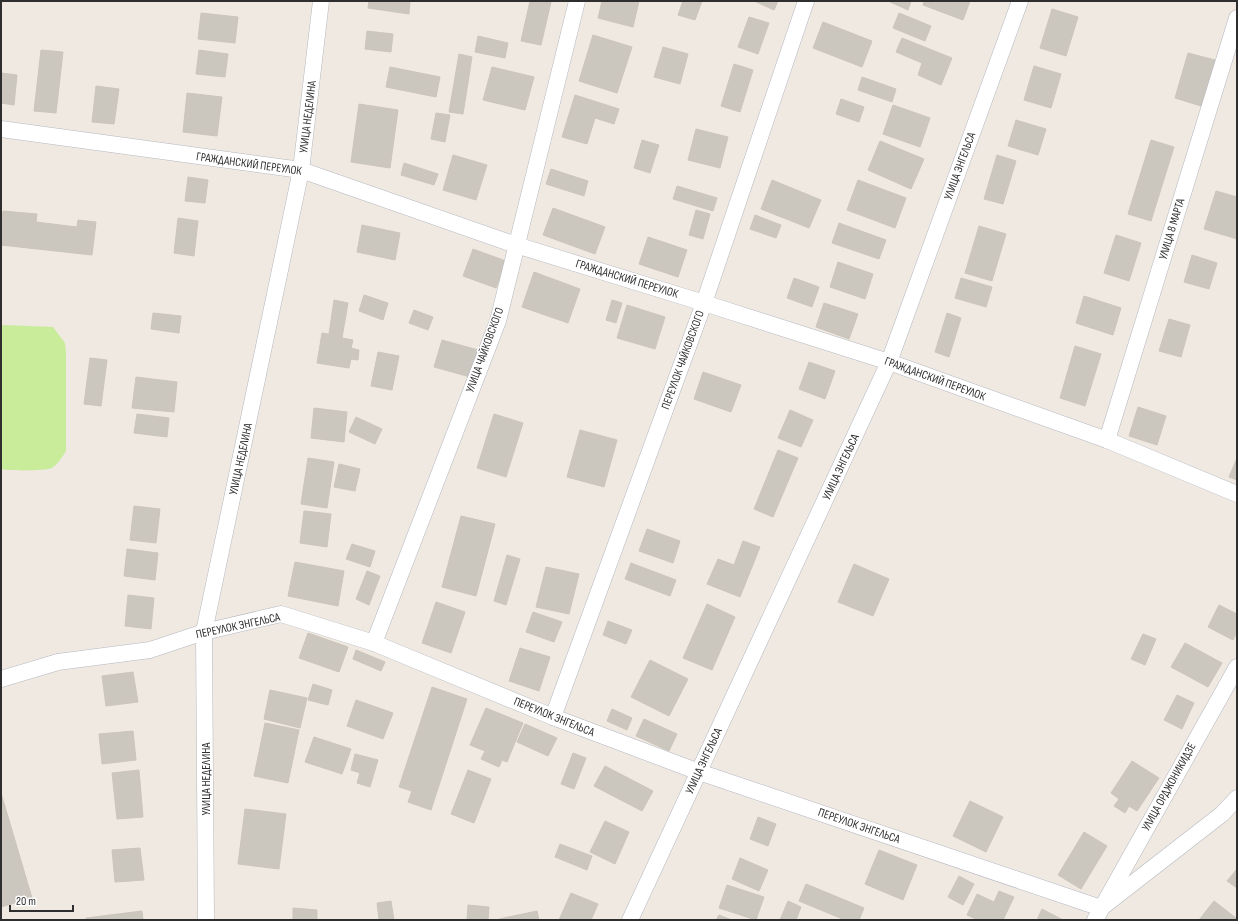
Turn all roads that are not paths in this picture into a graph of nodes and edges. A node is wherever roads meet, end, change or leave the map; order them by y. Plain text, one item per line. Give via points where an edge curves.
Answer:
1 (321, 1) edge
2 (577, 1) edge
3 (806, 1) edge
4 (1020, 1) edge
5 (1237, 18) edge
6 (1, 129) edge
7 (302, 170) junction
8 (516, 245) junction
9 (704, 302) junction
10 (889, 362) junction
11 (1107, 440) junction
12 (1237, 494) edge
13 (204, 632) junction
14 (374, 643) junction
15 (1237, 666) edge
16 (1, 679) edge
17 (553, 717) junction
18 (699, 772) junction
19 (1237, 798) edge
20 (1098, 914) edge
21 (206, 920) edge
22 (630, 920) edge

1 - 7 street, УЛИЦА НЕДЕЛИНА
2 - 8 street, УЛИЦА ЧАЙКОВСКОГО
3 - 9 street, ПЕРЕУЛОК ЧАЙКОВСКОГО
4 - 10 street, УЛИЦА ЭНГЕЛЬСА
5 - 11 street, УЛИЦА 8 МАРТА
6 - 7 street, ГРАЖДАНСКИЙ ПЕРЕУЛОК
7 - 8 street, ГРАЖДАНСКИЙ ПЕРЕУЛОК
7 - 13 street, УЛИЦА НЕДЕЛИНА
8 - 9 street, ГРАЖДАНСКИЙ ПЕРЕУЛОК
8 - 14 street, УЛИЦА ЧАЙКОВСКОГО via 498,321
9 - 10 street, ГРАЖДАНСКИЙ ПЕРЕУЛОК
9 - 17 street, ПЕРЕУЛОК ЧАЙКОВСКОГО
10 - 11 street, ГРАЖДАНСКИЙ ПЕРЕУЛОК
10 - 18 street, УЛИЦА ЭНГЕЛЬСА
11 - 12 street, ГРАЖДАНСКИЙ ПЕРЕУЛОК
13 - 14 street, ПЕРЕУЛОК ЭНГЕЛЬСА via 281,614
13 - 16 street, ПЕРЕУЛОК ЭНГЕЛЬСА via 150,650 58,662
13 - 21 street, УЛИЦА НЕДЕЛИНА
14 - 17 street, ПЕРЕУЛОК ЭНГЕЛЬСА
15 - 20 street, УЛИЦА ОРДЖОНИКИДЗЕ
17 - 18 street, ПЕРЕУЛОК ЭНГЕЛЬСА
18 - 20 street, ПЕРЕУЛОК ЭНГЕЛЬСА
18 - 22 street, УЛИЦА ЭНГЕЛЬСА
19 - 20 street via 1222,814

